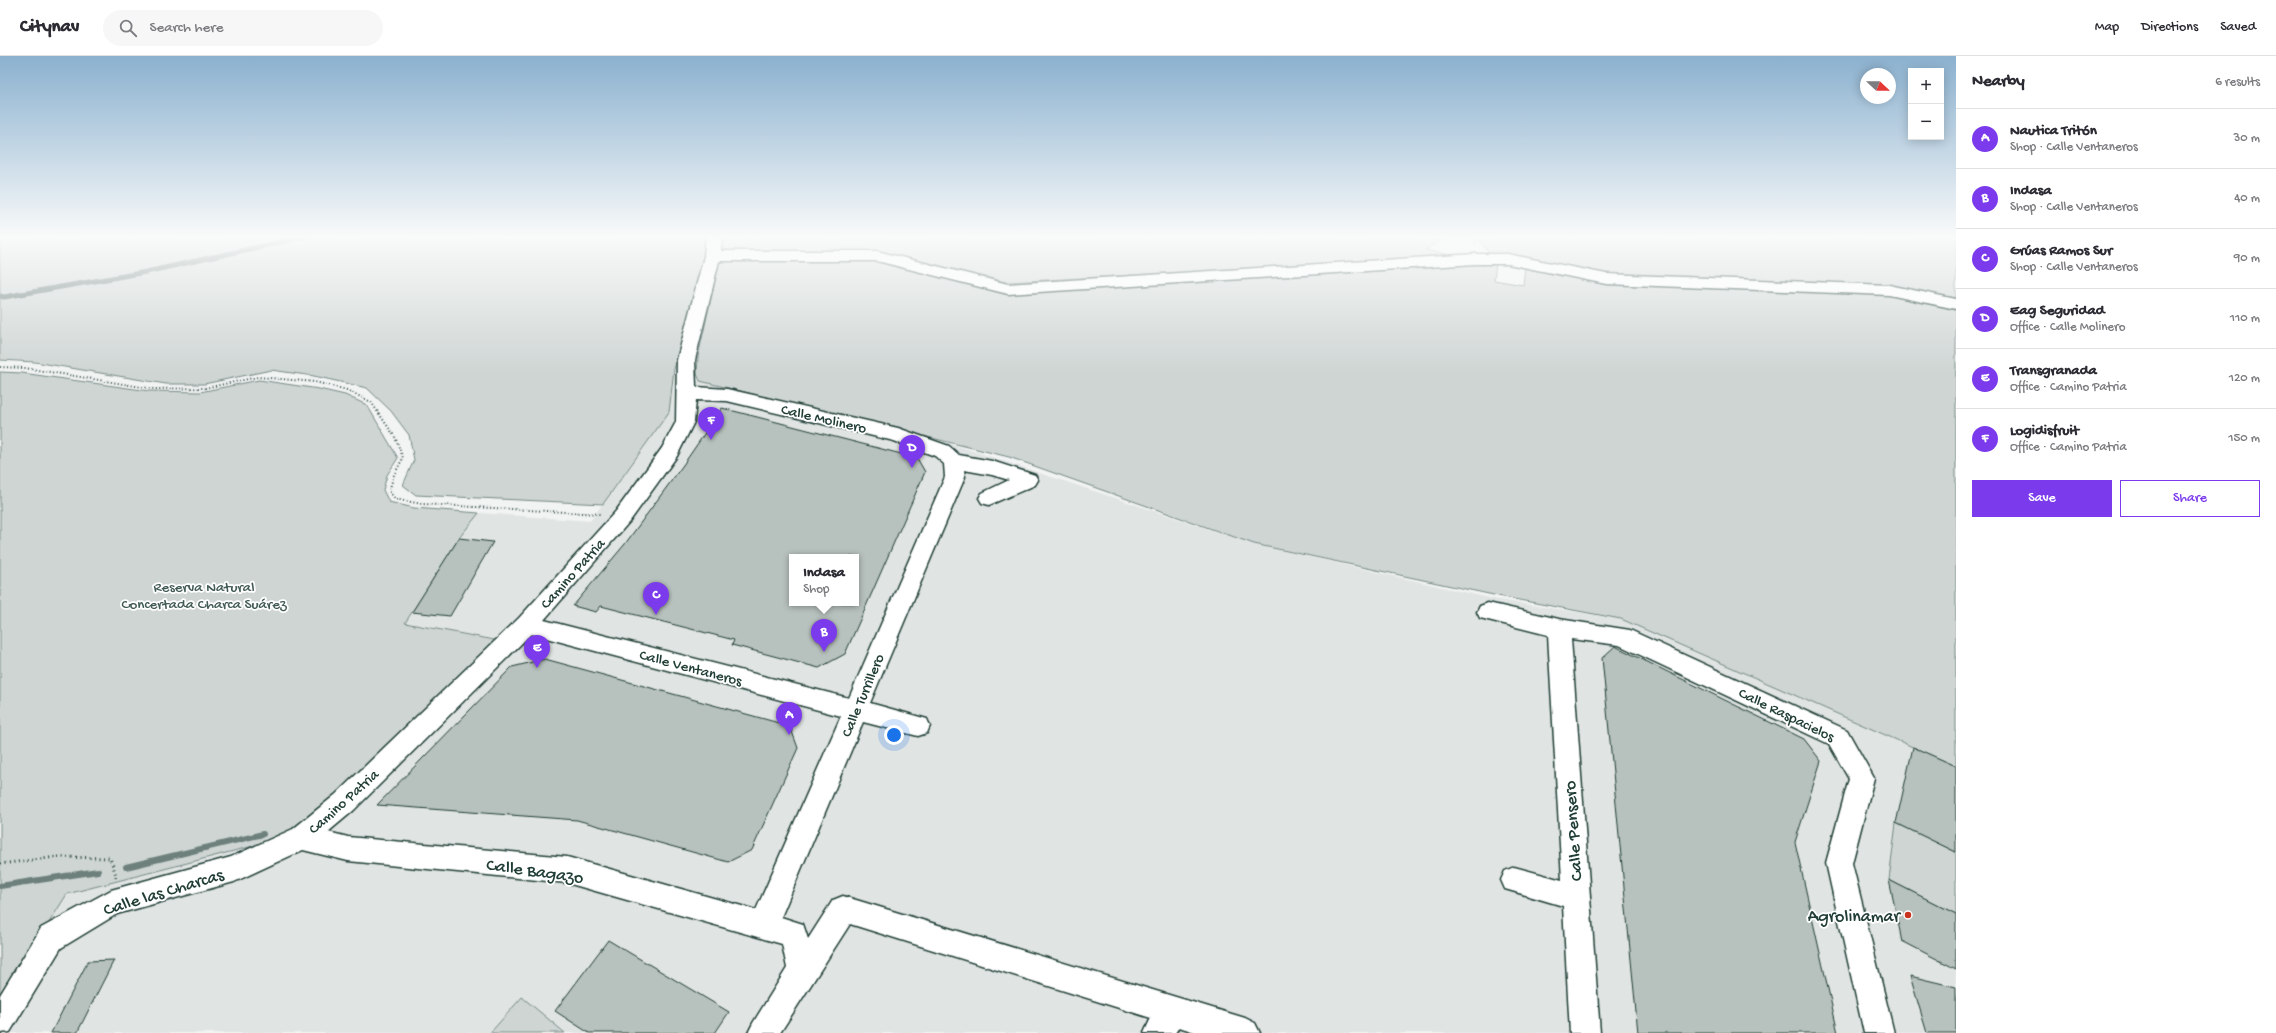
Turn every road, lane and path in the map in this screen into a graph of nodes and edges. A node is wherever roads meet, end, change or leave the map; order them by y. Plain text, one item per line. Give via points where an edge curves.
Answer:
1 (706, 282) edge
2 (979, 282) edge
3 (1123, 282) edge
4 (1673, 282) edge
5 (1956, 304) edge
6 (0, 367) edge
7 (687, 393) junction
8 (954, 462) junction
9 (989, 498) dead end
10 (623, 516) junction
11 (1488, 612) dead end
12 (527, 624) junction
13 (1559, 628) junction
14 (856, 710) junction
15 (918, 726) dead end
16 (302, 838) junction
17 (0, 864) edge
18 (1514, 880) dead end
19 (1576, 897) junction
20 (111, 903) junction
21 (763, 927) junction
22 (802, 971) junction
23 (0, 1022) edge
24 (1165, 1022) edge
25 (763, 1033) edge
26 (1245, 1033) edge
27 (1585, 1033) edge
28 (1879, 1033) edge

1 - 7 street, Camino Patria via 686,360
2 - 3 street via 1008,289
4 - 5 street via 1890,290
6 - 10 path via 25,368 154,389 206,388 258,377 314,382 347,390 371,402 396,437 404,458 394,475 389,491 395,499 422,504
7 - 8 street, Calle Molinero via 727,395 898,435 942,451
7 - 10 street, Camino Patria via 684,422 670,451
8 - 9 street via 975,463 1028,480
8 - 14 street, Calle Turrillero via 955,477
10 - 12 street, Camino Patria
11 - 13 street, Calle Raspacielos
12 - 14 street, Calle Ventaneros
12 - 16 street, Camino Patria via 350,797
13 - 19 street, Calle Pensero
13 - 28 street, Calle Raspacielos via 1622,636 1838,737 1862,778 1839,863
14 - 15 street, Calle Ventaneros
14 - 21 street, Calle Turrillero
16 - 20 street, Calle las Charcas via 234,869
16 - 21 street, Calle Bagazo via 348,849 567,870
17 - 20 path via 57,857 110,858 116,875
18 - 19 street
19 - 27 street, Calle Pensero
20 - 23 street, Calle las Charcas via 51,938
21 - 22 street, Calle Bagazo via 793,934
22 - 24 street via 843,909
22 - 25 street
24 - 26 street

